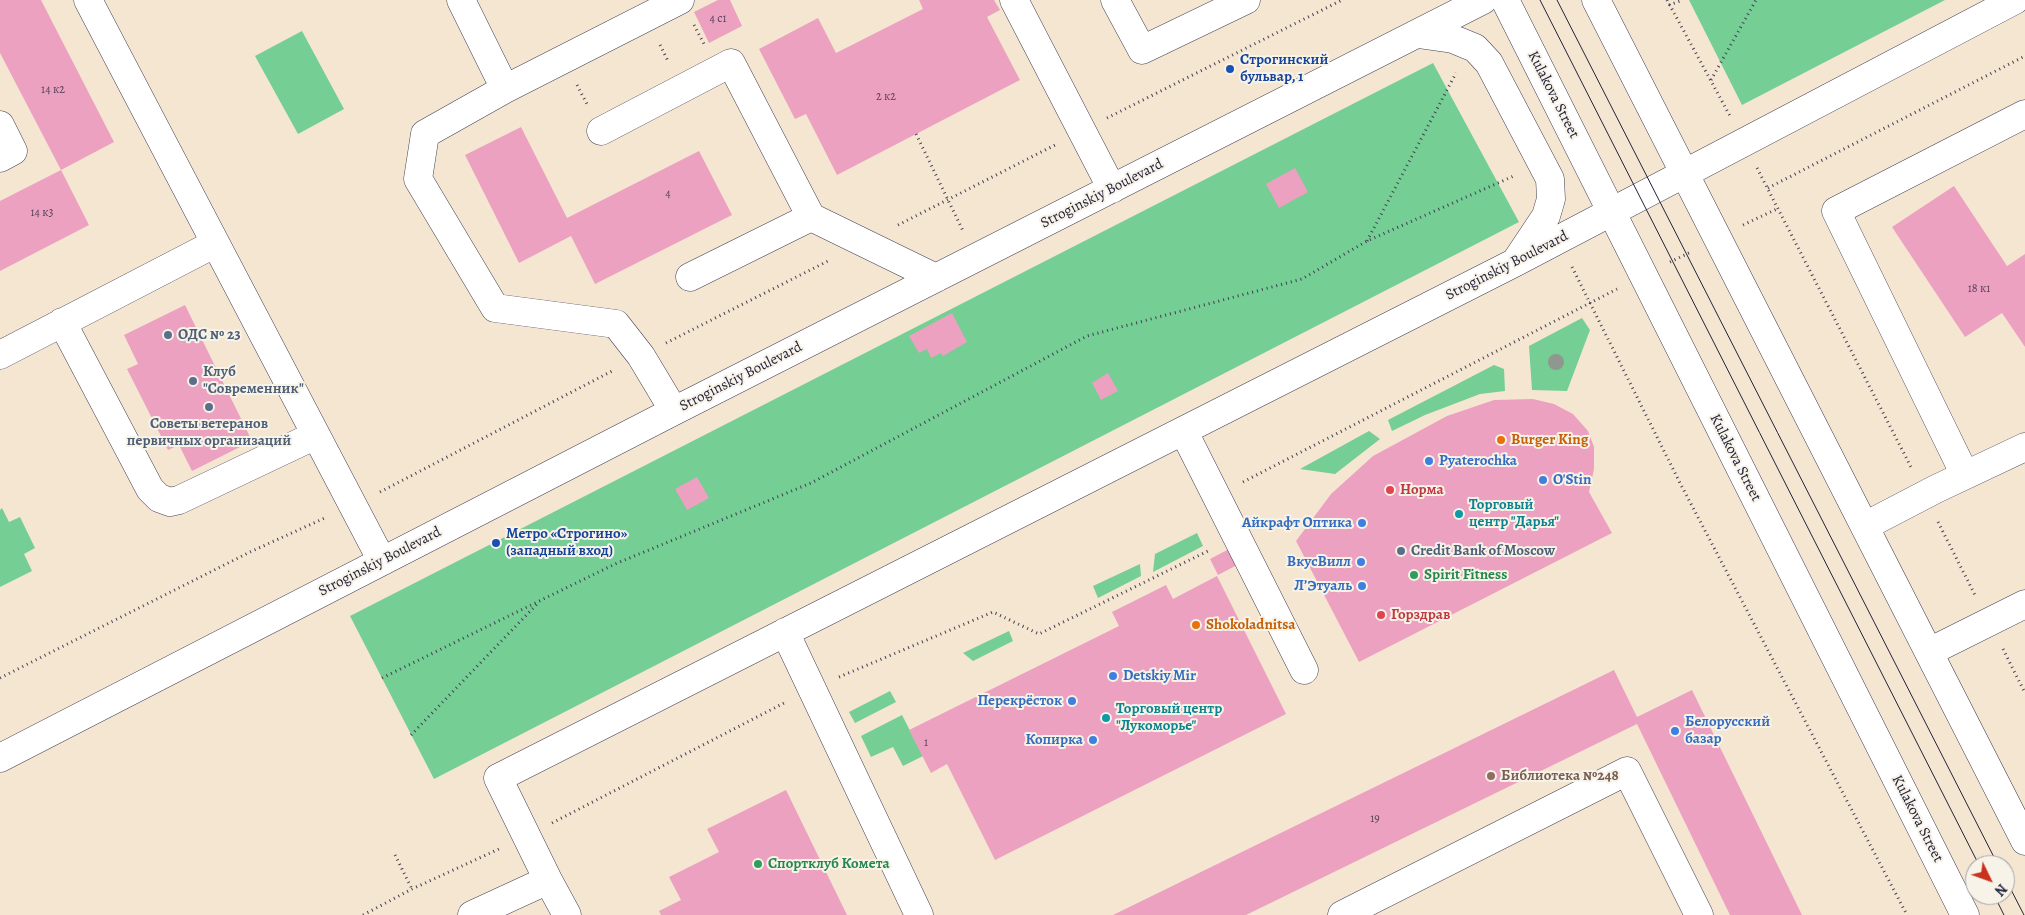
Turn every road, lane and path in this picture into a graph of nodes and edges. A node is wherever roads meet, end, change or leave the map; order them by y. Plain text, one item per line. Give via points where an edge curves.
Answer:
1 (88, 0) edge
2 (461, 0) edge
3 (1014, 0) edge
4 (1115, 0) edge
5 (1246, 0) edge
6 (1342, 0) edge
7 (1484, 0) edge
8 (1505, 0) edge
9 (1596, 0) edge
10 (1667, 0) edge
11 (1683, 0) edge
12 (1756, 0) edge
13 (2015, 0) edge
14 (1669, 5) junction
15 (685, 9) edge
16 (646, 17) junction
17 (1418, 34) junction
18 (2025, 56) edge
19 (563, 59) junction
20 (1459, 68) dead end
21 (717, 71) junction
22 (1711, 80) junction
23 (505, 89) junction
24 (682, 89) junction
25 (2025, 114) edge
26 (0, 125) edge
27 (601, 131) joint
28 (1082, 131) junction
29 (916, 134) dead end
30 (1744, 143) junction
31 (0, 158) edge
32 (1522, 173) dead end
33 (1686, 174) junction
34 (1768, 188) junction
35 (1112, 189) junction
36 (948, 200) junction
37 (1779, 208) junction
38 (1612, 212) junction
39 (811, 217) junction
40 (1718, 238) junction
41 (1367, 241) junction
42 (864, 243) junction
43 (214, 244) junction
44 (976, 258) junction
45 (1514, 263) junction
46 (1572, 266) dead end
47 (1645, 276) junction
48 (690, 277) dead end
49 (936, 278) junction
50 (1591, 302) junction
51 (62, 322) junction
52 (0, 354) edge
53 (641, 356) junction
54 (674, 411) junction
55 (1184, 432) junction
56 (316, 435) junction
57 (2025, 447) edge
58 (1965, 475) junction
59 (1216, 495) junction
60 (1924, 495) junction
61 (353, 506) junction
62 (1865, 526) junction
63 (1214, 548) dead end
64 (382, 561) junction
65 (540, 601) junction
66 (2025, 604) edge
67 (1989, 623) junction
68 (785, 632) junction
69 (1929, 652) junction
70 (1304, 670) dead end
71 (0, 678) edge
72 (382, 678) dead end
73 (813, 688) junction
74 (2025, 693) edge
75 (411, 735) dead end
76 (0, 758) edge
77 (527, 836) junction
78 (2025, 841) edge
79 (395, 855) dead end
80 (548, 880) junction
81 (412, 889) junction
82 (363, 915) edge
83 (472, 915) edge
84 (567, 915) edge
85 (919, 915) edge
86 (1342, 915) edge
87 (1699, 915) edge
88 (1906, 915) edge
89 (1965, 915) edge

1 - 43 street
2 - 23 street
3 - 28 street
4 - 5 street via 1142,50
6 - 28 path
7 - 17 street, Stroginskiy Boulevard
8 - 38 street, Kulakova Street
9 - 33 street
10 - 14 path
11 - 14 path
12 - 22 path
13 - 30 street, Stroginskiy Boulevard
14 - 22 path
15 - 16 street
15 - 21 path
16 - 19 street
16 - 24 path
17 - 35 street, Stroginskiy Boulevard
17 - 45 street via 1453,38 1475,48 1489,63 1550,179 1552,199 1546,216
18 - 34 path
19 - 23 street
19 - 27 path
20 - 41 path
21 - 24 street
21 - 39 street via 731,63
22 - 30 path
23 - 53 street via 425,134 418,179 495,308 616,324
24 - 27 street
25 - 58 street via 1836,211
26 - 31 street via 13,151
28 - 35 street
28 - 36 path
29 - 36 path
30 - 33 street, Stroginskiy Boulevard
30 - 34 path
32 - 41 path
33 - 38 street, Stroginskiy Boulevard
33 - 40 street
34 - 37 path
35 - 44 street, Stroginskiy Boulevard
36 - 42 path
36 - 44 path
37 - 40 path
37 - 60 path
38 - 45 street, Stroginskiy Boulevard
38 - 47 street, Kulakova Street
39 - 42 street
39 - 48 street
40 - 47 path
40 - 62 street
41 - 65 path via 1302,279 1087,336 811,482 615,564
42 - 49 street
42 - 53 path
43 - 51 street
43 - 56 street
44 - 49 street, Stroginskiy Boulevard
45 - 55 street, Stroginskiy Boulevard
46 - 50 path
47 - 50 path
47 - 89 street, Kulakova Street
49 - 54 street, Stroginskiy Boulevard
50 - 59 path
50 - 88 path via 1685,492
51 - 52 street
51 - 56 street via 150,489 159,498 170,502 180,500
53 - 54 street
53 - 61 path
54 - 64 street, Stroginskiy Boulevard
55 - 59 street
55 - 68 street, Stroginskiy Boulevard
56 - 61 street
57 - 58 street
58 - 60 street
59 - 70 street
60 - 62 street
60 - 67 path
61 - 64 street
61 - 71 path via 250,552
62 - 69 street
63 - 73 path via 1039,634 993,612
64 - 76 street, Stroginskiy Boulevard
65 - 72 path
65 - 75 path
66 - 67 street
67 - 69 street
67 - 74 path
68 - 73 street
68 - 77 street, Stroginskiy Boulevard via 498,778
69 - 78 street
73 - 77 path
73 - 85 street
77 - 80 street
77 - 81 path
79 - 81 path
80 - 83 street
80 - 84 street
81 - 82 path
86 - 87 street via 1626,771

